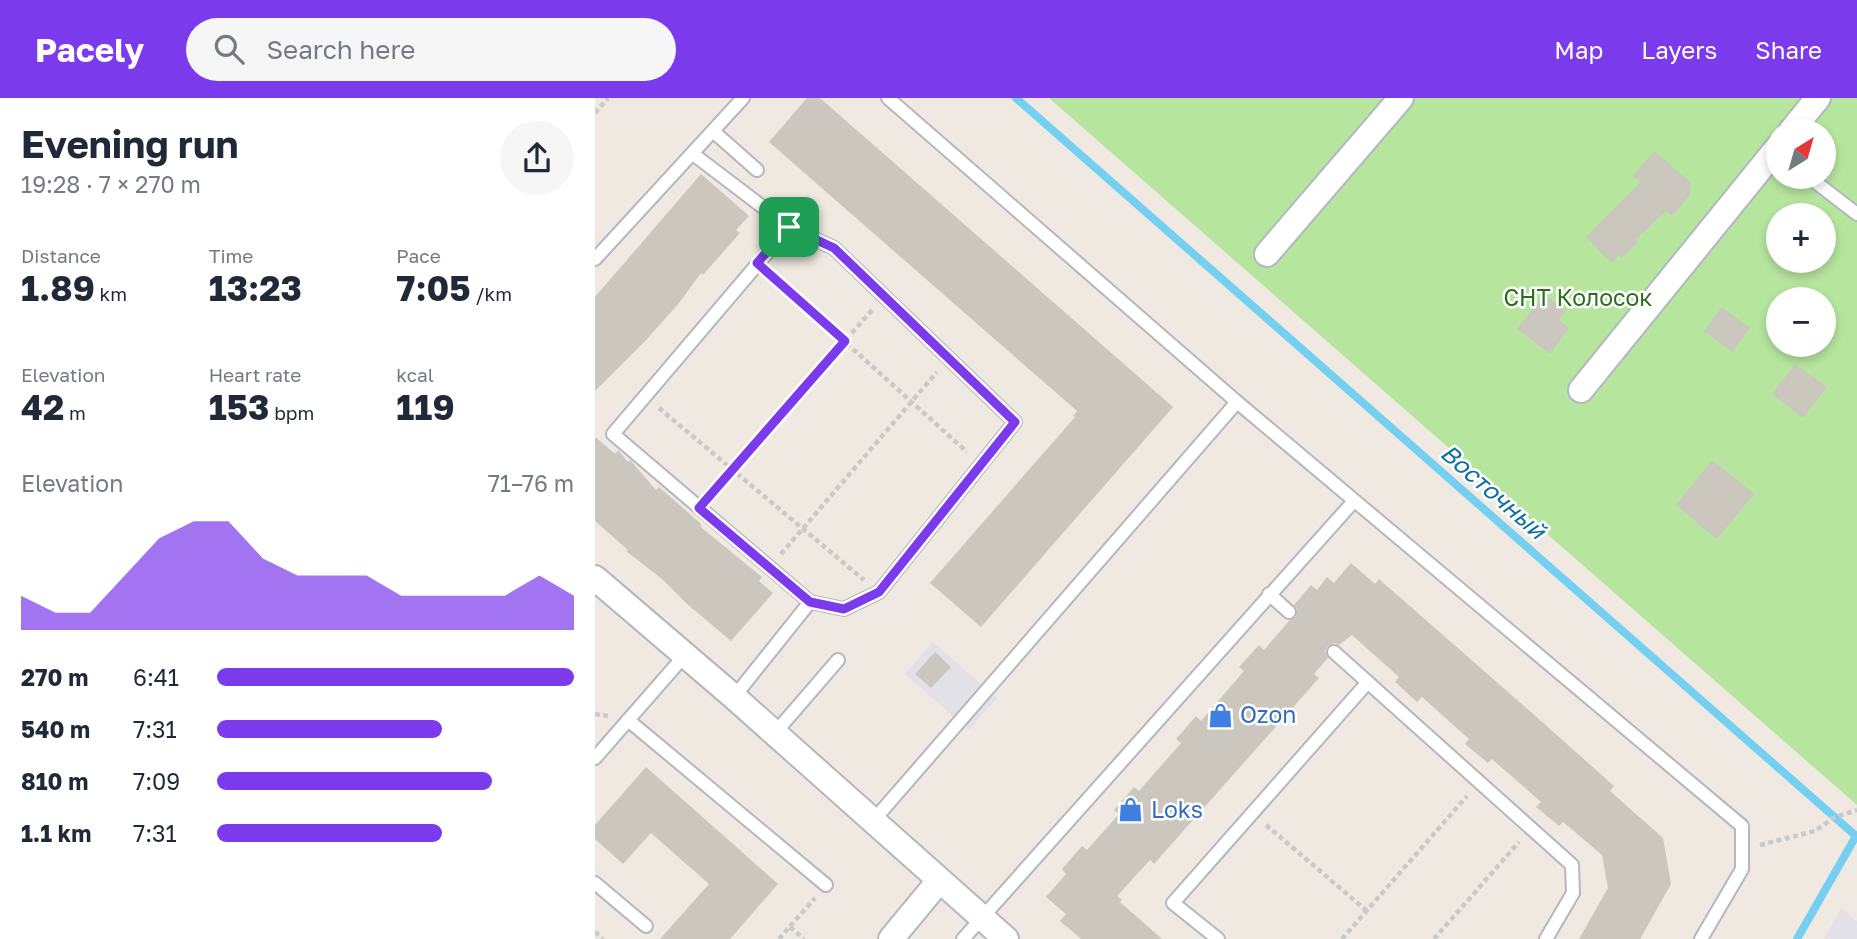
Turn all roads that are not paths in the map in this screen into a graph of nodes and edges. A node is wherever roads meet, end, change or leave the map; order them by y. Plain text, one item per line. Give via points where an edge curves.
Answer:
1 (743, 98) edge
2 (888, 98) edge
3 (1401, 98) edge
4 (1818, 98) edge
5 (1801, 119) edge
6 (714, 132) junction
7 (693, 154) junction
8 (1766, 163) edge
9 (757, 170) dead end
10 (1825, 189) edge
11 (1857, 214) edge
12 (789, 227) junction
13 (1266, 254) dead end
14 (595, 259) edge
15 (1581, 390) dead end
16 (1237, 402) junction
17 (1354, 501) junction
18 (595, 578) edge
19 (1269, 594) junction
20 (810, 602) junction
21 (1289, 612) dead end
22 (1335, 652) dead end
23 (685, 655) junction
24 (838, 660) dead end
25 (1368, 682) junction
26 (734, 697) junction
27 (628, 720) junction
28 (775, 733) junction
29 (595, 758) edge
30 (873, 821) junction
31 (939, 881) junction
32 (595, 883) edge
33 (826, 885) road end
34 (981, 918) junction
35 (646, 926) dead end
36 (891, 939) edge
37 (963, 939) edge
38 (1006, 939) edge
39 (1218, 939) edge
40 (1546, 939) edge
41 (1702, 939) edge

1 - 6 lane
2 - 16 lane
3 - 13 street
4 - 5 street
6 - 7 lane
6 - 9 lane
7 - 12 lane
7 - 14 lane
8 - 15 street
10 - 11 lane
12 - 20 lane via 613,434
12 - 20 lane via 834,248 1015,422 879,592 844,609
16 - 17 lane
16 - 30 lane
17 - 19 lane
17 - 41 lane via 1742,826 1742,869
18 - 23 street
19 - 21 lane
19 - 34 lane
20 - 26 lane
22 - 25 lane
23 - 26 street
23 - 27 lane
24 - 28 lane
25 - 39 lane via 1173,903
25 - 40 lane via 1571,865 1573,893
26 - 28 street
27 - 29 lane
27 - 33 lane
28 - 30 street
30 - 31 street
31 - 34 street
31 - 36 street
32 - 35 lane
34 - 37 lane
34 - 38 street

